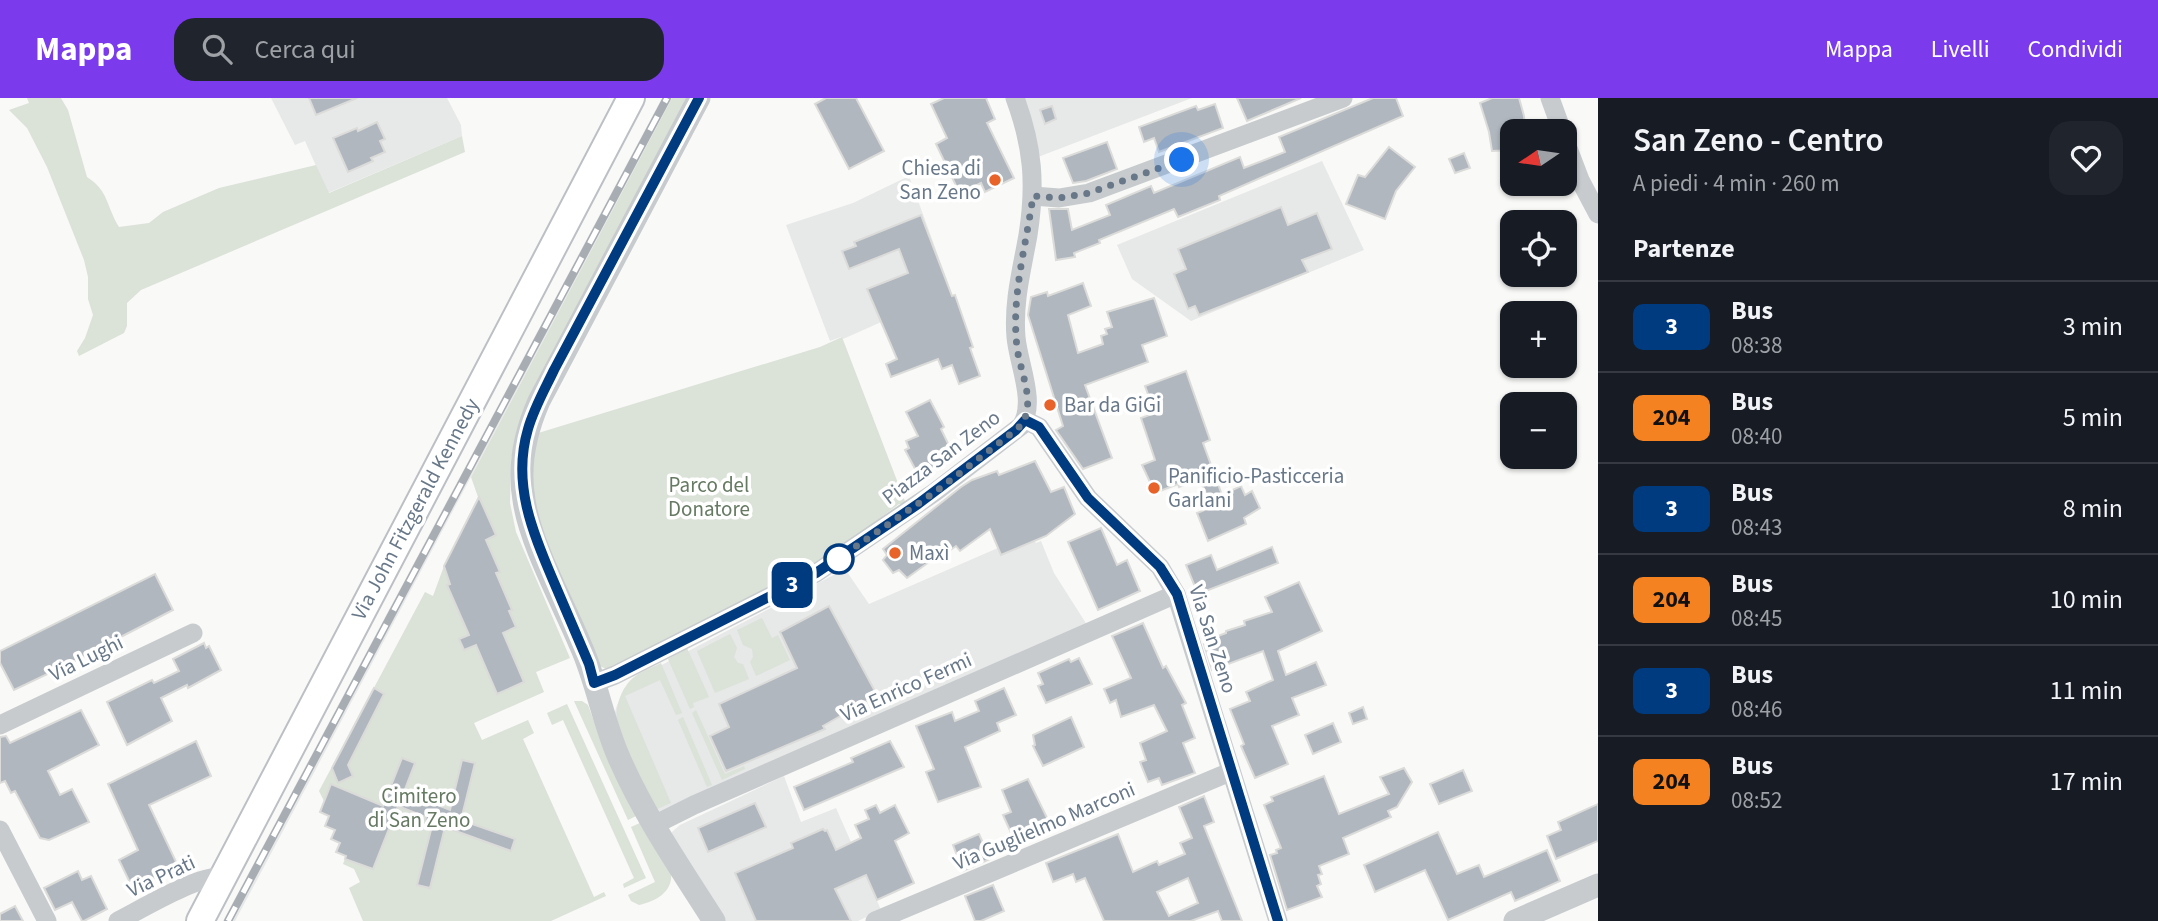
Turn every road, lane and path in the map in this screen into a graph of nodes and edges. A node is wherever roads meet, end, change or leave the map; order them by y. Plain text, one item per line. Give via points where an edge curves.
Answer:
1 (631, 98) edge
2 (699, 98) edge
3 (1015, 98) edge
4 (1343, 98) edge
5 (1550, 98) edge
6 (1558, 119) edge
7 (1577, 172) edge
8 (1033, 196) junction
9 (1598, 214) edge
10 (1025, 420) junction
11 (1177, 594) junction
12 (193, 633) dead end
13 (594, 683) junction
14 (0, 724) edge
15 (1230, 772) junction
16 (654, 825) junction
17 (0, 830) edge
18 (224, 877) junction
19 (1598, 885) edge
20 (47, 921) edge
21 (118, 921) edge
22 (200, 921) edge
23 (714, 921) edge
24 (875, 921) edge
25 (1278, 921) edge
26 (1515, 921) edge

1 - 18 main road, Via John Fitzgerald Kennedy
2 - 13 street via 554,370 524,447 525,510
3 - 8 street, Piazza San Zeno via 1031,156
4 - 8 street via 1089,193
5 - 6 street
7 - 9 street
8 - 10 street, Piazza San Zeno via 1015,314 1028,404
10 - 11 street, Via San Zeno via 1039,427 1088,498 1160,567
10 - 13 street, Piazza San Zeno via 935,492 816,573
11 - 15 street, Via San Zeno
11 - 16 street, Via Enrico Fermi
12 - 14 street, Via Lughi
13 - 16 street via 618,757
15 - 24 street, Via Guglielmo Marconi
15 - 25 street, Via San Zeno
16 - 23 street
17 - 20 street
18 - 21 street, Via Prati via 197,882
18 - 22 main road, Via John Fitzgerald Kennedy
19 - 26 street

